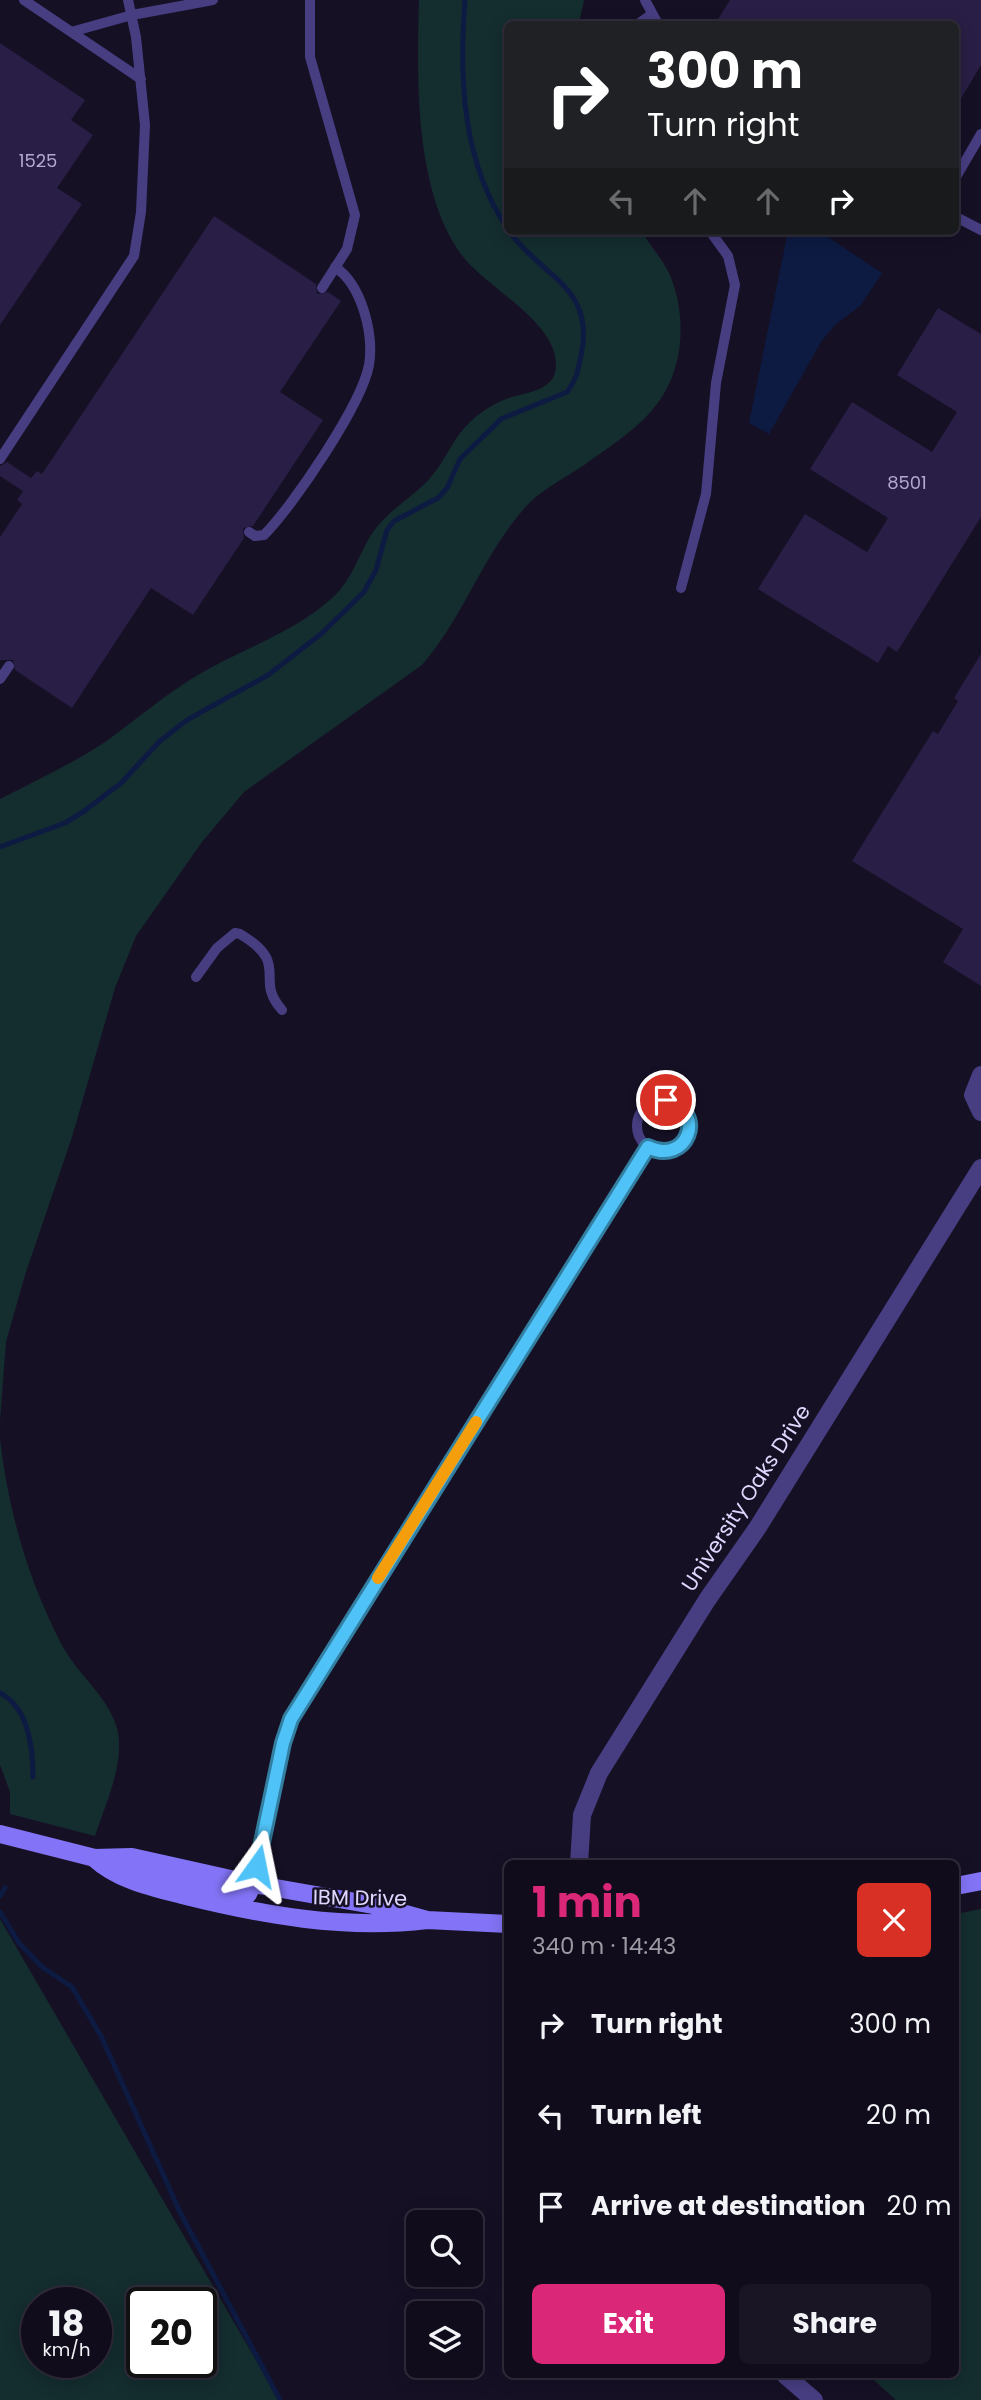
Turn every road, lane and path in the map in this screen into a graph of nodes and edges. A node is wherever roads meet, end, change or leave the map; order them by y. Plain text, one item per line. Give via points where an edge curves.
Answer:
1 (24, 0) edge
2 (128, 0) edge
3 (213, 0) edge
4 (310, 0) edge
5 (645, 0) edge
6 (652, 14) junction
7 (132, 15) junction
8 (642, 21) edge
9 (656, 21) edge
10 (71, 32) junction
11 (141, 79) junction
12 (981, 134) edge
13 (959, 172) edge
14 (959, 219) edge
15 (981, 230) edge
16 (713, 235) edge
17 (335, 267) junction
18 (322, 288) dead end
19 (0, 459) edge
20 (249, 532) dead end
21 (681, 587) dead end
22 (9, 666) dead end
23 (0, 679) edge
24 (195, 977) dead end
25 (282, 1010) dead end
26 (981, 1075) edge
27 (981, 1112) edge
28 (648, 1147) junction
29 (981, 1168) edge
30 (0, 1833) edge
31 (94, 1858) junction
32 (579, 1860) edge
33 (981, 1881) edge
34 (253, 1884) junction
35 (959, 1885) edge
36 (426, 1920) junction
37 (504, 1924) edge
38 (788, 2378) edge
39 (814, 2400) edge

1 - 10 lane
2 - 7 lane
3 - 7 lane
4 - 17 lane via 310,57 355,215 351,239
5 - 6 lane
6 - 8 lane
6 - 9 lane
7 - 10 lane
7 - 11 lane
10 - 11 lane
11 - 19 lane via 144,173 134,256
12 - 13 lane
14 - 15 lane
16 - 21 lane via 728,256 735,285 716,383 706,494
17 - 18 lane
17 - 20 lane via 348,277 358,296 370,348 368,368 350,409 292,501 264,535
22 - 23 lane
24 - 25 lane via 225,939 240,934 267,955 270,992
26 - 27 street via 973,1095
28 - 28 lane via 663,1152 685,1140 689,1123 682,1107 666,1100 642,1110 636,1126
28 - 34 lane via 291,1719
29 - 32 street, University Oaks Drive via 599,1773 582,1815
30 - 31 street, IBM Drive
31 - 34 street, IBM Drive via 132,1857
31 - 36 street, IBM Drive via 147,1886 298,1919 367,1924
33 - 35 street
34 - 36 street, IBM Drive via 373,1905
36 - 37 street, IBM Drive
38 - 39 street

